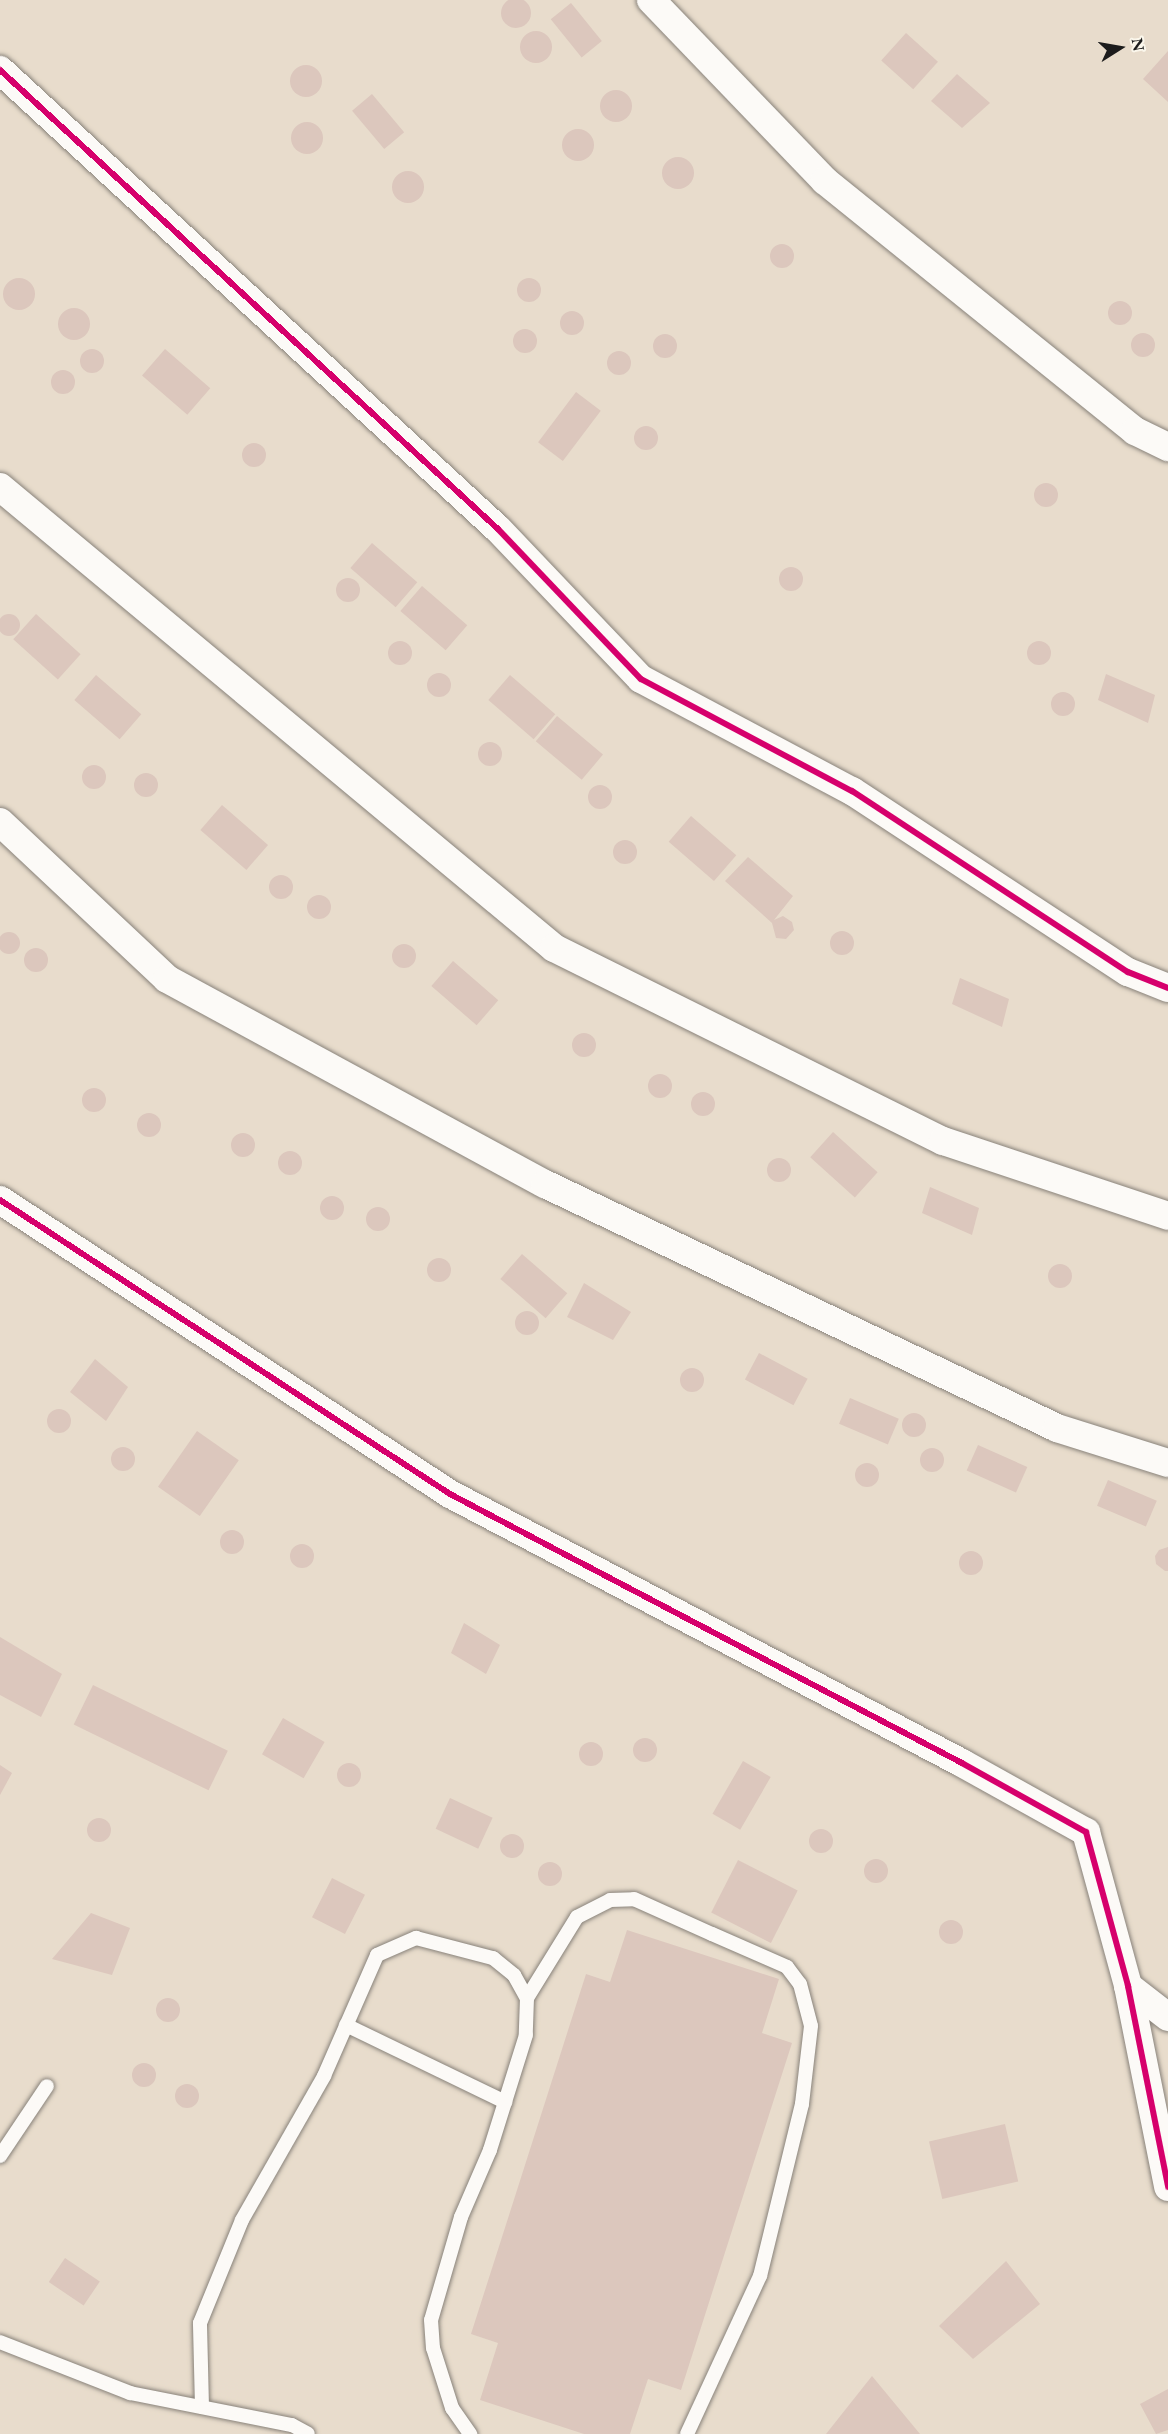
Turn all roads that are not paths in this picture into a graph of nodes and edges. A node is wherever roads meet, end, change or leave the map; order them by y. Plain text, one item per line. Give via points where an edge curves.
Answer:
1 (651, 0) edge
2 (0, 70) edge
3 (1168, 447) edge
4 (0, 487) edge
5 (0, 822) edge
6 (1168, 988) edge
7 (0, 1200) edge
8 (1168, 1216) edge
9 (1168, 1463) edge
10 (1128, 1986) junction
11 (527, 1998) junction
12 (1168, 2017) edge
13 (346, 2025) junction
14 (47, 2086) dead end
15 (505, 2102) junction
16 (0, 2156) edge
17 (1168, 2187) edge
18 (0, 2342) edge
19 (202, 2407) junction
20 (293, 2430) edge
21 (308, 2434) edge
22 (470, 2434) edge
23 (687, 2434) edge

1 - 3 street via 825,181 1135,431
2 - 6 street via 498,529 641,678 852,791 1128,972
4 - 8 street via 554,948 943,1141
5 - 9 street via 167,979 545,1184 1057,1428
7 - 10 street via 450,1494 962,1762 1086,1832
10 - 12 street
10 - 17 street
11 - 13 lane via 514,1975 493,1958 416,1938 377,1955
11 - 15 lane via 526,2035
11 - 23 lane via 577,1917 610,1900 634,1899 787,1967 800,1984 811,2025 802,2104 760,2276
13 - 15 lane
13 - 19 lane via 324,2076 242,2220 200,2323
14 - 16 lane
15 - 22 lane via 490,2150 461,2217 431,2320 433,2348 449,2398
18 - 19 lane via 130,2393
19 - 20 lane
20 - 21 lane

